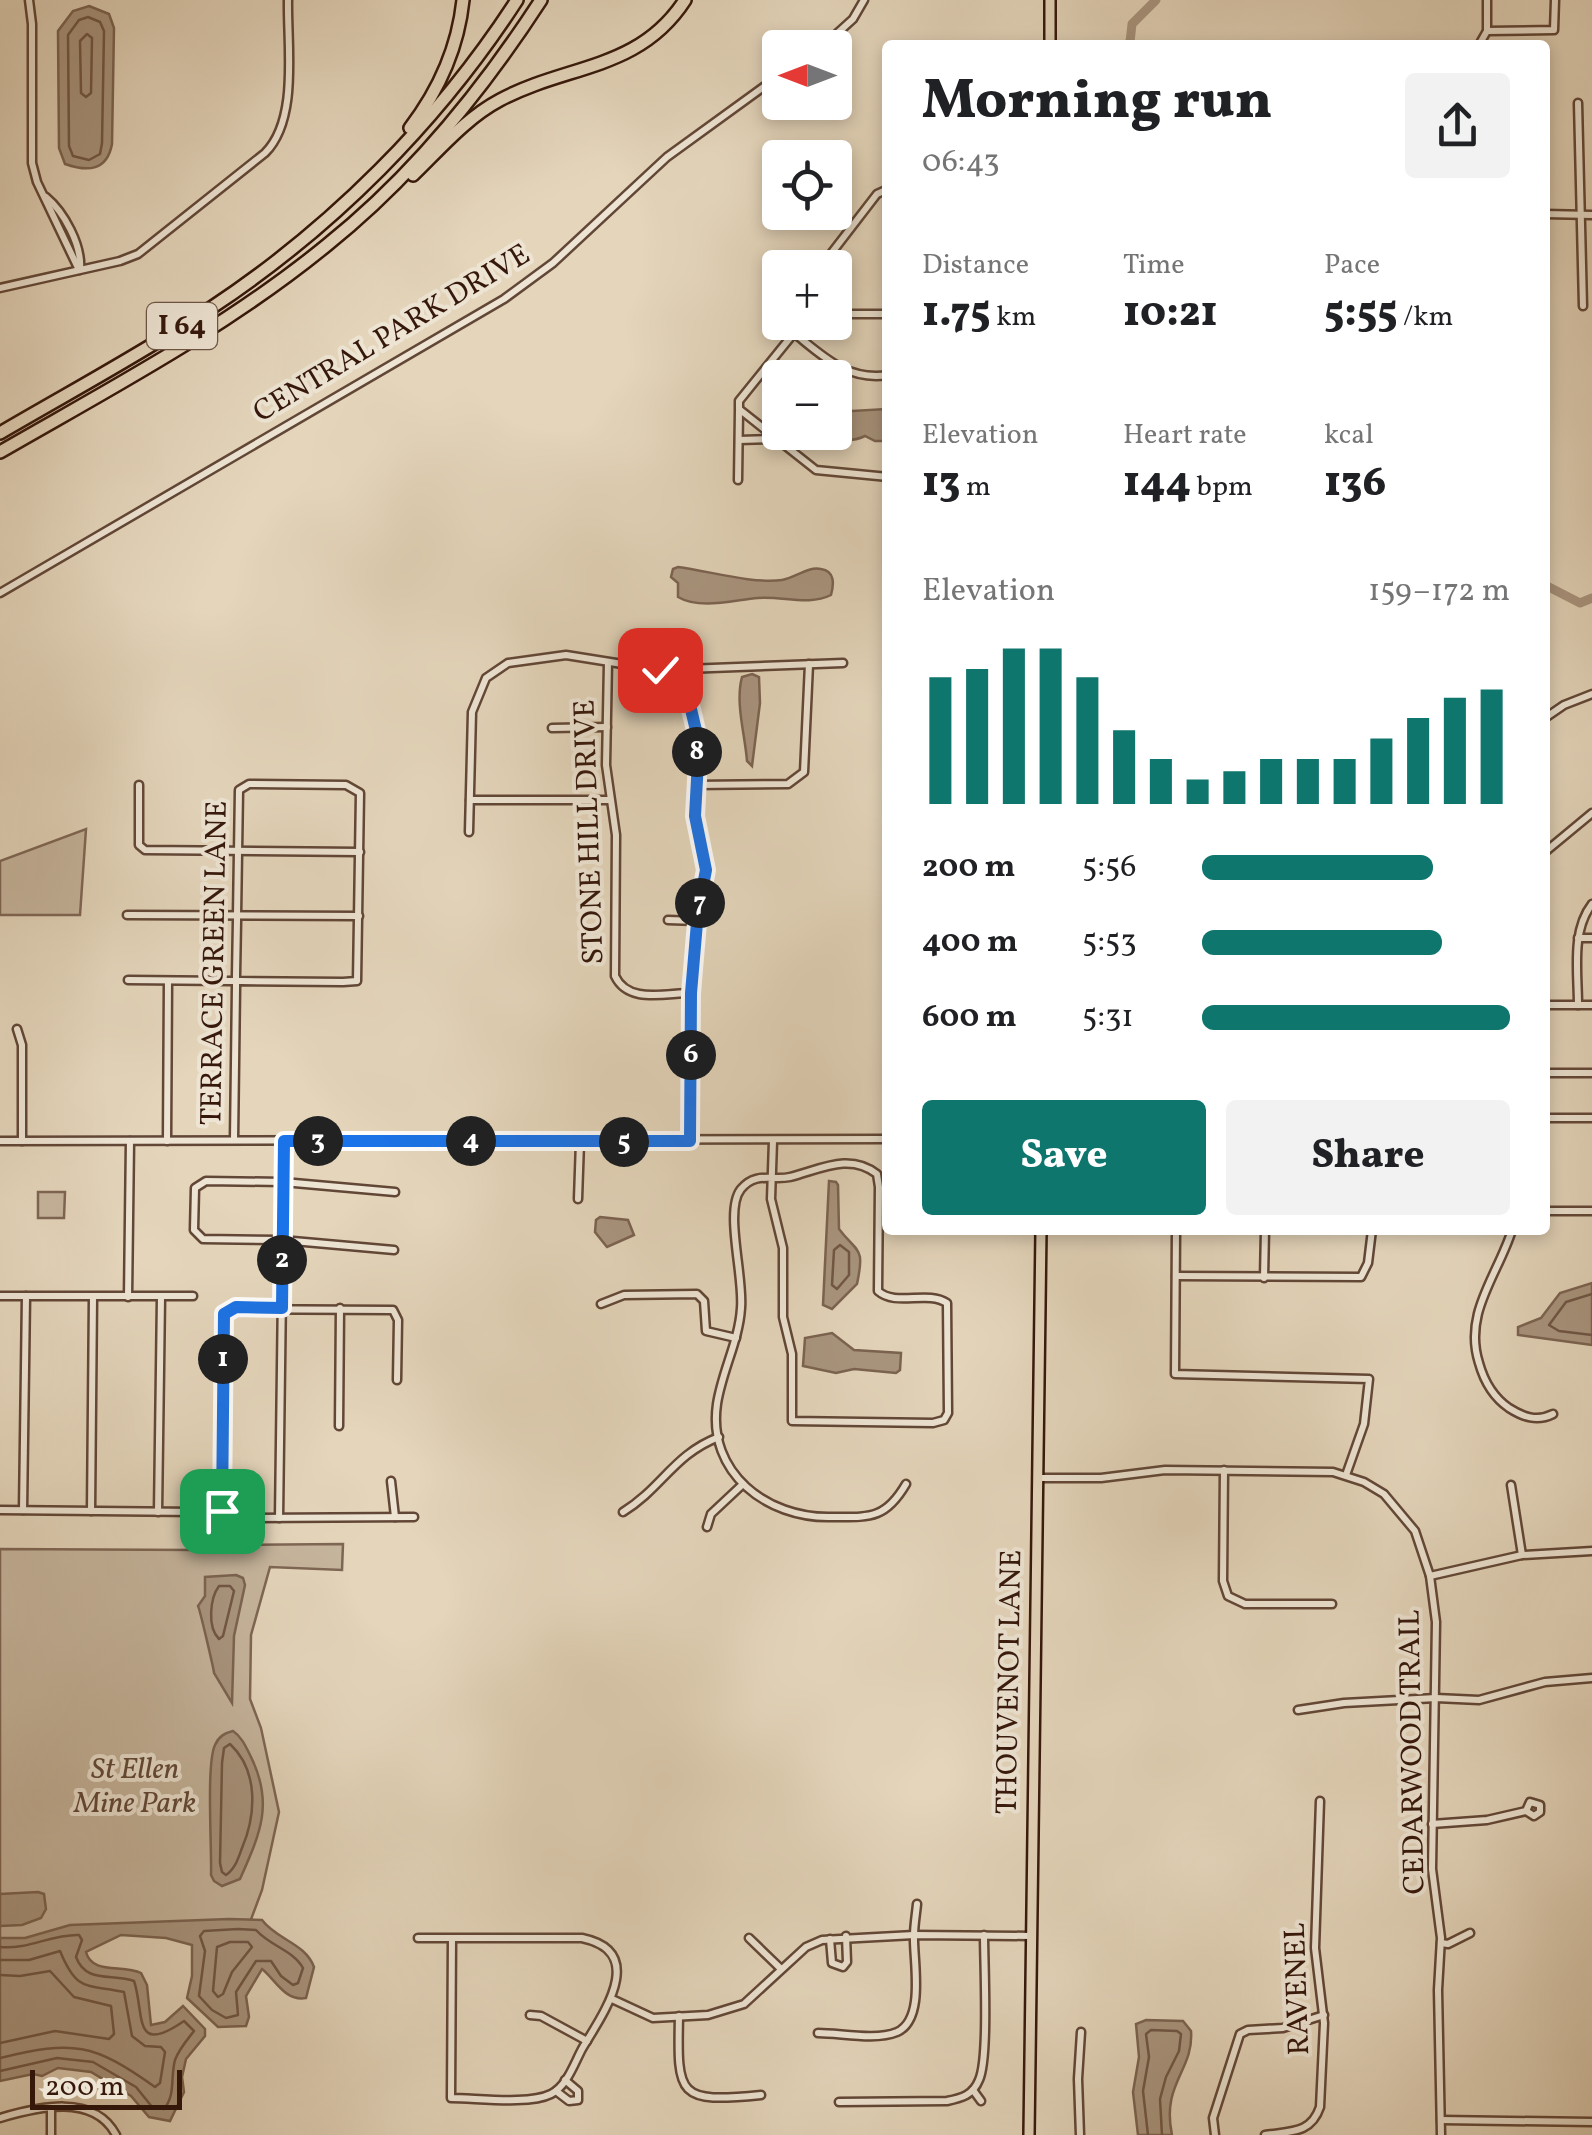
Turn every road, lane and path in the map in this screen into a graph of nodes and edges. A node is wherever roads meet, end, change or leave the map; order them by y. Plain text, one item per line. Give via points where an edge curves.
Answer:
1 (29, 0) edge
2 (288, 0) edge
3 (463, 0) edge
4 (517, 0) edge
5 (541, 0) edge
6 (685, 0) edge
7 (864, 0) edge
8 (1050, 0) edge
9 (1487, 0) edge
10 (1555, 0) edge
11 (841, 30) edge
12 (1487, 31) junction
13 (1050, 40) edge
14 (1482, 40) edge
15 (762, 88) edge
16 (1578, 103) dead end
17 (882, 192) edge
18 (349, 197) junction
19 (1550, 214) edge
20 (1580, 215) junction
21 (1592, 215) edge
22 (330, 243) junction
23 (834, 250) edge
24 (79, 270) junction
25 (0, 288) edge
26 (1583, 306) dead end
27 (852, 314) edge
28 (882, 314) edge
29 (882, 375) edge
30 (739, 409) junction
31 (762, 427) edge
32 (0, 433) edge
33 (762, 439) edge
34 (738, 440) junction
35 (792, 450) edge
36 (0, 452) edge
37 (882, 476) edge
38 (738, 480) dead end
39 (0, 592) edge
40 (608, 662) junction
41 (842, 663) dead end
42 (808, 664) junction
43 (691, 670) junction
44 (1592, 694) edge
45 (1550, 715) edge
46 (608, 727) junction
47 (552, 728) dead end
48 (695, 784) junction
49 (139, 785) dead end
50 (470, 800) junction
51 (610, 800) junction
52 (1592, 813) edge
53 (469, 832) dead end
54 (1550, 848) edge
55 (236, 850) junction
56 (360, 852) junction
57 (1592, 904) edge
58 (127, 915) dead end
59 (237, 915) junction
60 (358, 916) junction
61 (668, 920) dead end
62 (696, 922) junction
63 (1578, 938) junction
64 (1592, 938) edge
65 (128, 980) dead end
66 (168, 981) junction
67 (236, 981) junction
68 (691, 993) junction
69 (1578, 1004) junction
70 (1550, 1005) edge
71 (1592, 1005) edge
72 (17, 1029) dead end
73 (1592, 1073) edge
74 (1550, 1074) edge
75 (1550, 1118) edge
76 (1592, 1118) edge
77 (882, 1139) edge
78 (234, 1140) junction
79 (0, 1141) edge
80 (22, 1141) junction
81 (130, 1141) junction
82 (167, 1141) junction
83 (284, 1141) junction
84 (690, 1141) junction
85 (773, 1141) junction
86 (580, 1142) junction
87 (773, 1175) junction
88 (283, 1182) junction
89 (395, 1192) dead end
90 (578, 1199) dead end
91 (1550, 1211) edge
92 (1592, 1211) edge
93 (1041, 1235) edge
94 (1176, 1235) edge
95 (1264, 1235) edge
96 (1371, 1235) edge
97 (1510, 1235) edge
98 (282, 1240) junction
99 (394, 1250) dead end
100 (1176, 1276) junction
101 (1264, 1278) junction
102 (0, 1296) edge
103 (26, 1296) junction
104 (194, 1296) dead end
105 (93, 1297) junction
106 (128, 1297) junction
107 (160, 1297) junction
108 (601, 1304) dead end
109 (282, 1308) junction
110 (340, 1308) junction
111 (736, 1338) junction
112 (398, 1380) dead end
113 (1552, 1414) dead end
114 (338, 1426) dead end
115 (719, 1437) junction
116 (1224, 1470) junction
117 (1346, 1475) junction
118 (1038, 1478) junction
119 (391, 1481) dead end
120 (744, 1484) junction
121 (906, 1484) dead end
122 (1511, 1485) dead end
123 (0, 1510) edge
124 (23, 1510) junction
125 (91, 1511) junction
126 (158, 1512) junction
127 (196, 1512) dead end
128 (623, 1512) dead end
129 (395, 1517) junction
130 (414, 1517) dead end
131 (279, 1518) junction
132 (707, 1527) dead end
133 (1592, 1551) edge
134 (1522, 1555) junction
135 (1430, 1576) junction
136 (1332, 1604) dead end
137 (1592, 1678) edge
138 (1436, 1698) junction
139 (1298, 1710) dead end
140 (1320, 1801) dead end
141 (1526, 1811) dead end
142 (1432, 1824) junction
143 (917, 1904) dead end
144 (1470, 1933) dead end
145 (914, 1935) junction
146 (984, 1935) junction
147 (846, 1936) junction
148 (1031, 1936) junction
149 (418, 1938) dead end
150 (452, 1938) junction
151 (750, 1938) dead end
152 (830, 1938) junction
153 (1441, 1943) junction
154 (780, 1968) junction
155 (612, 1999) junction
156 (530, 2015) dead end
157 (1324, 2015) junction
158 (679, 2016) junction
159 (818, 2032) dead end
160 (1082, 2032) dead end
161 (588, 2041) junction
162 (565, 2080) junction
163 (972, 2090) junction
164 (556, 2091) junction
165 (761, 2094) dead end
166 (982, 2101) dead end
167 (839, 2102) dead end
168 (51, 2108) junction
169 (0, 2118) edge
170 (1441, 2120) junction
171 (1592, 2122) edge
172 (51, 2135) edge
173 (116, 2135) edge
174 (1029, 2135) edge
175 (1080, 2135) edge
176 (1215, 2135) edge
177 (1266, 2135) edge
178 (1441, 2135) edge

1 - 24 street via 32,163 72,236
2 - 24 street via 286,114 272,146 138,254
3 - 18 highway via 441,79 413,124
4 - 18 highway, I 64 via 452,88
5 - 22 highway, I 64 via 446,128
6 - 22 highway via 658,33 628,53 489,106
7 - 11 street
8 - 13 main road
9 - 12 street
10 - 12 street via 1554,30
12 - 14 street
15 - 39 street, CENTRAL PARK DRIVE via 667,156 563,254 504,299
16 - 20 street
17 - 23 street
18 - 32 highway, I 64 via 210,309
19 - 20 street
20 - 21 street
20 - 26 street
22 - 36 highway, I 64 via 206,331
24 - 25 street
27 - 28 street
29 - 30 street via 846,372 794,332
30 - 31 street
30 - 34 street
33 - 34 street
34 - 38 street
35 - 37 street via 820,471
40 - 43 street
40 - 46 street, STONE HILL DRIVE
40 - 50 street via 580,655 537,657 508,663 486,678 472,712
41 - 42 street
42 - 43 street
42 - 48 street via 806,763 798,779
43 - 48 street via 699,743
44 - 45 street
46 - 47 street
46 - 51 street, STONE HILL DRIVE
48 - 62 street via 706,870
49 - 55 street via 138,835 145,850
50 - 51 street
50 - 53 street
51 - 68 street, STONE HILL DRIVE via 616,834 615,976 632,993
52 - 54 street
55 - 56 street
55 - 56 street, TERRACE GREEN LANE via 242,786 355,788
55 - 59 street, TERRACE GREEN LANE
56 - 60 street
57 - 63 street
58 - 59 street
59 - 60 street
59 - 67 street, TERRACE GREEN LANE
60 - 67 street via 356,980
61 - 62 street
62 - 68 street
63 - 64 street
63 - 69 street
65 - 66 street
66 - 67 street
66 - 82 street
67 - 78 street, TERRACE GREEN LANE
68 - 84 street
69 - 70 street
69 - 71 street
72 - 80 street
73 - 74 street
75 - 76 street
77 - 85 street
78 - 82 street
78 - 83 street
79 - 80 street
80 - 81 street
81 - 82 street
81 - 106 street
83 - 86 street
83 - 88 street
84 - 85 street
84 - 86 street
85 - 87 street
86 - 90 street
87 - 87 street via 771,1199 783,1248 782,1316 792,1354 792,1421 944,1420 949,1307 938,1298 886,1297 878,1291 876,1174 839,1163 787,1178
87 - 111 street via 753,1179 734,1202 742,1280
88 - 89 street
88 - 98 street
88 - 98 street via 202,1182 194,1191 194,1230 204,1239
91 - 92 street
93 - 118 main road, THOUVENOT LANE
94 - 100 street
95 - 101 street
96 - 101 street via 1360,1277
97 - 113 street via 1479,1306 1476,1355 1486,1383 1506,1406 1534,1419
98 - 99 street
98 - 109 street
100 - 101 street
100 - 117 street via 1175,1374 1369,1379 1364,1424
102 - 103 street
103 - 105 street
103 - 124 street
104 - 107 street
105 - 106 street
105 - 125 street
106 - 107 street
107 - 126 street
108 - 111 street via 624,1295 697,1294 704,1301 706,1331
109 - 110 street
109 - 131 street
109 - 131 street via 236,1307 224,1314 221,1506 233,1518
110 - 112 street via 396,1313
110 - 114 street
111 - 115 street via 717,1406
115 - 120 street
115 - 128 street via 678,1459
116 - 117 street, CEDARWOOD TRAIL
116 - 118 street, CEDARWOOD TRAIL
116 - 136 street via 1222,1580 1228,1596 1245,1604
117 - 135 street, CEDARWOOD TRAIL via 1384,1494 1400,1511 1424,1549
118 - 148 main road, THOUVENOT LANE
119 - 129 street
120 - 121 street via 775,1509 806,1518 877,1515 893,1506
120 - 132 street via 711,1514
122 - 134 street
123 - 124 street
124 - 125 street
125 - 126 street
126 - 127 street
129 - 130 street
129 - 131 street
133 - 134 street
134 - 135 street
135 - 138 street, CEDARWOOD TRAIL
137 - 138 street via 1545,1682 1479,1700
138 - 139 street
138 - 142 street, CEDARWOOD TRAIL
140 - 157 street, RAVENEL via 1315,1956
141 - 142 street
142 - 153 street, CEDARWOOD TRAIL
143 - 145 street
144 - 153 street
145 - 146 street
145 - 147 street
145 - 159 street via 916,1996 907,2023 898,2032 877,2035
146 - 148 street
146 - 163 street via 982,2068
147 - 152 street
147 - 152 street via 844,1967 832,1963
148 - 174 main road, THOUVENOT LANE
149 - 150 street
150 - 155 street via 601,1942 611,1949 616,1968
150 - 164 street via 451,2098 538,2098
151 - 154 street
152 - 154 street via 806,1946
153 - 170 street, CEDARWOOD TRAIL
154 - 158 street via 744,2004
155 - 158 street via 653,2018
155 - 161 street
156 - 161 street
157 - 176 street via 1240,2034 1213,2118
157 - 177 street, RAVENEL via 1318,2114 1302,2130
158 - 165 street via 677,2070 684,2085 700,2097
160 - 175 street
161 - 162 street
162 - 164 street
162 - 164 street via 578,2100 569,2102
163 - 166 street
163 - 167 street via 947,2101
168 - 169 street
168 - 172 street
168 - 173 street via 92,2110
170 - 171 street
170 - 178 street, CEDARWOOD TRAIL

